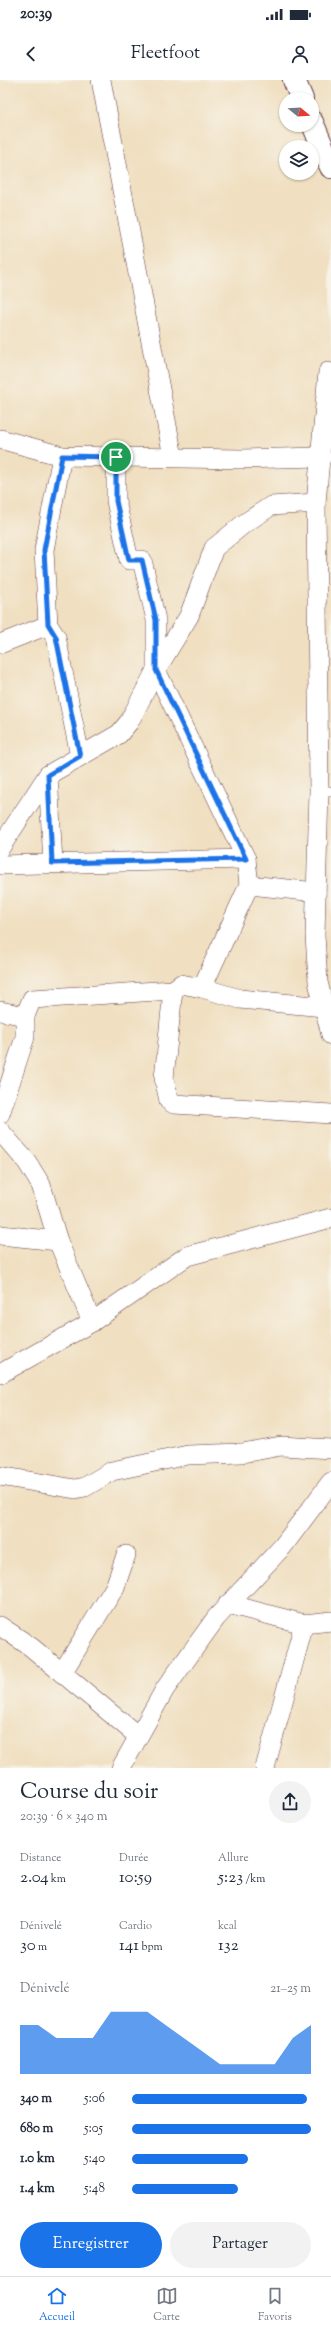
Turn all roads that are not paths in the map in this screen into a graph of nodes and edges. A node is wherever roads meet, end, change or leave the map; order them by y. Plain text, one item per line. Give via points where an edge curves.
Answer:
1 (100, 80) edge
2 (294, 80) edge
3 (299, 92) edge
4 (316, 132) edge
5 (331, 167) edge
6 (328, 372) dead end
7 (0, 439) edge
8 (62, 456) junction
9 (116, 457) junction
10 (173, 457) junction
11 (322, 457) junction
12 (316, 503) junction
13 (48, 624) junction
14 (0, 644) edge
15 (156, 670) junction
16 (80, 756) junction
17 (48, 775) junction
18 (325, 791) edge
19 (0, 848) edge
20 (246, 859) junction
21 (52, 863) junction
22 (0, 864) edge
23 (249, 885) junction
24 (316, 892) junction
25 (202, 988) junction
26 (173, 990) junction
27 (324, 1007) junction
28 (0, 1011) edge
29 (25, 1016) junction
30 (331, 1034) edge
31 (0, 1114) edge
32 (331, 1114) edge
33 (0, 1131) edge
34 (331, 1218) edge
35 (0, 1235) edge
36 (58, 1242) junction
37 (92, 1322) junction
38 (0, 1374) edge
39 (331, 1449) edge
40 (0, 1476) edge
41 (331, 1482) edge
42 (126, 1555) dead end
43 (228, 1604) junction
44 (331, 1621) edge
45 (304, 1624) junction
46 (0, 1626) edge
47 (62, 1673) junction
48 (138, 1736) junction
49 (121, 1768) edge
50 (265, 1768) edge

1 - 10 street
2 - 3 main road
4 - 5 main road
6 - 11 street
7 - 8 street
8 - 9 street
8 - 13 street via 44,550
9 - 10 street
9 - 15 street via 116,501 129,560 142,560 156,620
10 - 11 street
11 - 12 street
12 - 15 street via 271,506 245,522 214,548 189,616
12 - 18 street
13 - 14 street
13 - 16 street via 56,637
15 - 16 street via 129,722 119,734
15 - 20 street
16 - 17 street
17 - 19 street
17 - 21 street
18 - 24 street
20 - 21 street
20 - 23 street
21 - 22 street
23 - 24 street
23 - 25 street
24 - 27 street via 315,958
25 - 26 street via 181,984
25 - 27 street via 240,999
26 - 29 street via 32,999
26 - 32 street via 164,1078 169,1101 174,1104
27 - 30 street
28 - 29 street
29 - 31 street via 25,1037
33 - 36 street via 27,1162 41,1185
34 - 37 street via 187,1256
35 - 36 street
36 - 37 street
37 - 38 street
39 - 40 street via 281,1446 242,1453 188,1456 112,1471 85,1487 75,1489
41 - 43 street via 283,1546
42 - 47 street via 115,1587
43 - 45 street
43 - 48 street via 165,1689
44 - 45 street
45 - 50 street
46 - 47 street
47 - 48 street
48 - 49 street

